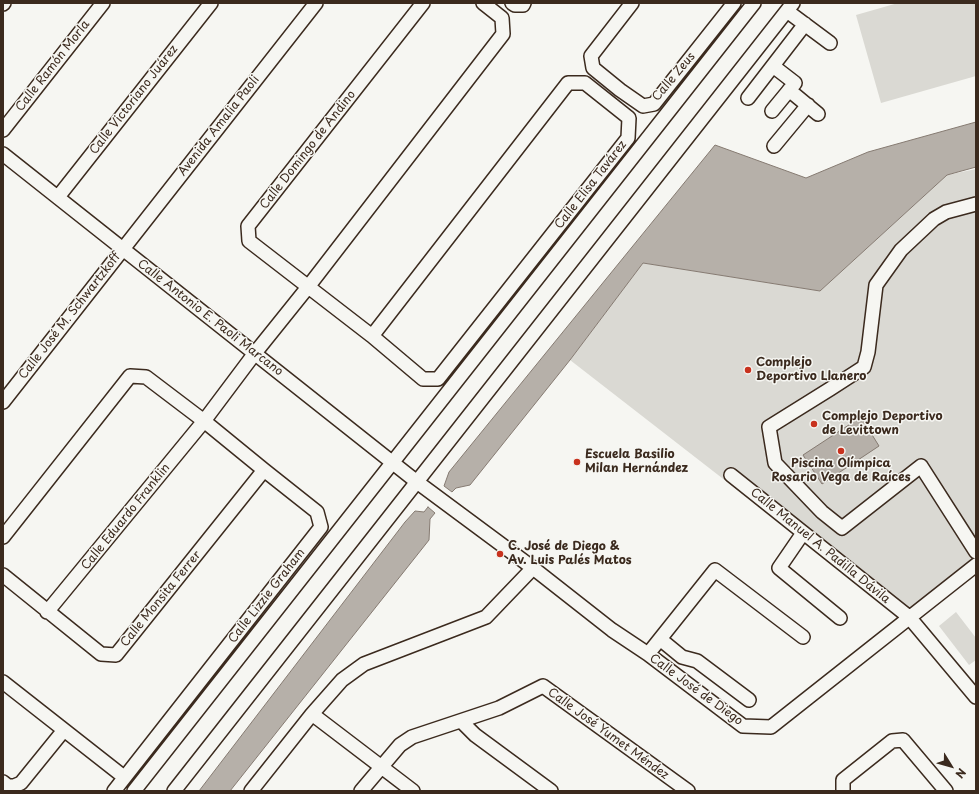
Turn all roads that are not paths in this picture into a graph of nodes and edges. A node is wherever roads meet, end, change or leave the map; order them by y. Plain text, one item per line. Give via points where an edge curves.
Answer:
1 (103, 3) edge
2 (211, 3) edge
3 (316, 3) edge
4 (423, 3) edge
5 (484, 3) edge
6 (632, 3) edge
7 (734, 3) edge
8 (754, 3) edge
9 (790, 7) edge
10 (805, 24) junction
11 (830, 43) dead end
12 (773, 66) junction
13 (789, 90) junction
14 (748, 98) dead end
15 (808, 105) junction
16 (772, 111) dead end
17 (818, 114) dead end
18 (3, 130) edge
19 (774, 146) dead end
20 (3, 154) edge
21 (58, 197) junction
22 (976, 204) edge
23 (122, 250) junction
24 (308, 287) junction
25 (372, 336) junction
26 (255, 353) junction
27 (3, 402) edge
28 (204, 421) junction
29 (392, 462) junction
30 (264, 470) junction
31 (731, 475) dead end
32 (417, 482) junction
33 (803, 533) junction
34 (3, 537) edge
35 (976, 552) edge
36 (976, 565) edge
37 (533, 568) junction
38 (3, 575) edge
39 (47, 612) junction
40 (909, 617) junction
41 (840, 618) dead end
42 (803, 637) dead end
43 (660, 639) junction
44 (648, 654) junction
45 (3, 682) edge
46 (971, 682) edge
47 (976, 697) edge
48 (749, 700) dead end
49 (312, 714) junction
50 (461, 721) junction
51 (64, 730) junction
52 (380, 767) junction
53 (124, 777) junction
54 (3, 782) edge
55 (114, 791) edge
56 (134, 791) edge
57 (174, 791) edge
58 (251, 791) edge
59 (361, 791) edge
60 (412, 791) edge
61 (551, 791) edge
62 (688, 791) edge
63 (843, 791) edge
64 (946, 791) edge

1 - 18 street, Calle Ramón Morla
2 - 21 street, Calle Victoriano Juárez
3 - 23 street, Avenida Amalia Paoli
4 - 24 street, Calle Domingo de Andino via 248,226 249,241
5 - 24 street via 502,18 503,34
6 - 7 street, Calle Zeus via 590,56 593,68 643,106 654,104
8 - 29 street
9 - 10 street
9 - 32 street
10 - 11 street
10 - 12 street
12 - 13 street via 795,83
12 - 14 street
13 - 15 street
13 - 16 street
15 - 17 street
15 - 19 street
20 - 21 street, Calle Antonio E. Paoli Marcano
21 - 23 street, Calle Antonio E. Paoli Marcano
22 - 35 street via 946,212 934,219 901,250 876,284 864,367 769,427 776,463 822,512 842,528 921,466
23 - 26 street, Calle Antonio E. Paoli Marcano
23 - 27 street, Calle José M. Schwartzkoff
24 - 25 street, Calle Elisa Tavárez
24 - 26 street
25 - 25 street, Calle Elisa Tavárez via 568,83 585,83 629,118 628,138 438,379 423,379
26 - 28 street
26 - 29 street, Calle Antonio E. Paoli Marcano
28 - 30 street, Calle Lizzie Graham
28 - 34 street via 146,377 130,376
28 - 39 street, Calle Eduardo Franklin
29 - 32 street, Calle Antonio E. Paoli Marcano
29 - 56 street
30 - 39 street, Calle Monsita Ferrer via 116,655 101,654
30 - 53 street, Calle Lizzie Graham via 317,512 321,527
31 - 33 street, Calle Manuel A. Padilla Dávila
32 - 37 street, Calle José de Diego
32 - 57 street
33 - 40 street, Calle Manuel A. Padilla Dávila
33 - 41 street via 779,568
36 - 40 street, Calle José de Diego
37 - 44 street, Calle José de Diego via 612,630
37 - 49 street via 486,617 364,664 342,680
38 - 39 street, Calle Monsita Ferrer
40 - 44 street, Calle José de Diego via 771,727 743,726
40 - 46 street, Calle Manuel A. Padilla Dávila
42 - 43 street via 715,570
43 - 44 street
43 - 48 street via 682,657 697,661
45 - 51 street
46 - 47 street, Calle Manuel A. Padilla Dávila
49 - 52 street
49 - 58 street
50 - 52 street, Calle José Yumet Méndez via 412,737 400,745
50 - 61 street via 475,735
50 - 62 street, Calle José Yumet Méndez via 499,708 543,686
51 - 53 street
51 - 54 street via 21,783 8,786
52 - 59 street, Calle José Yumet Méndez
52 - 60 street
53 - 55 street, Calle Lizzie Graham
63 - 64 street via 843,780 892,741 903,740

